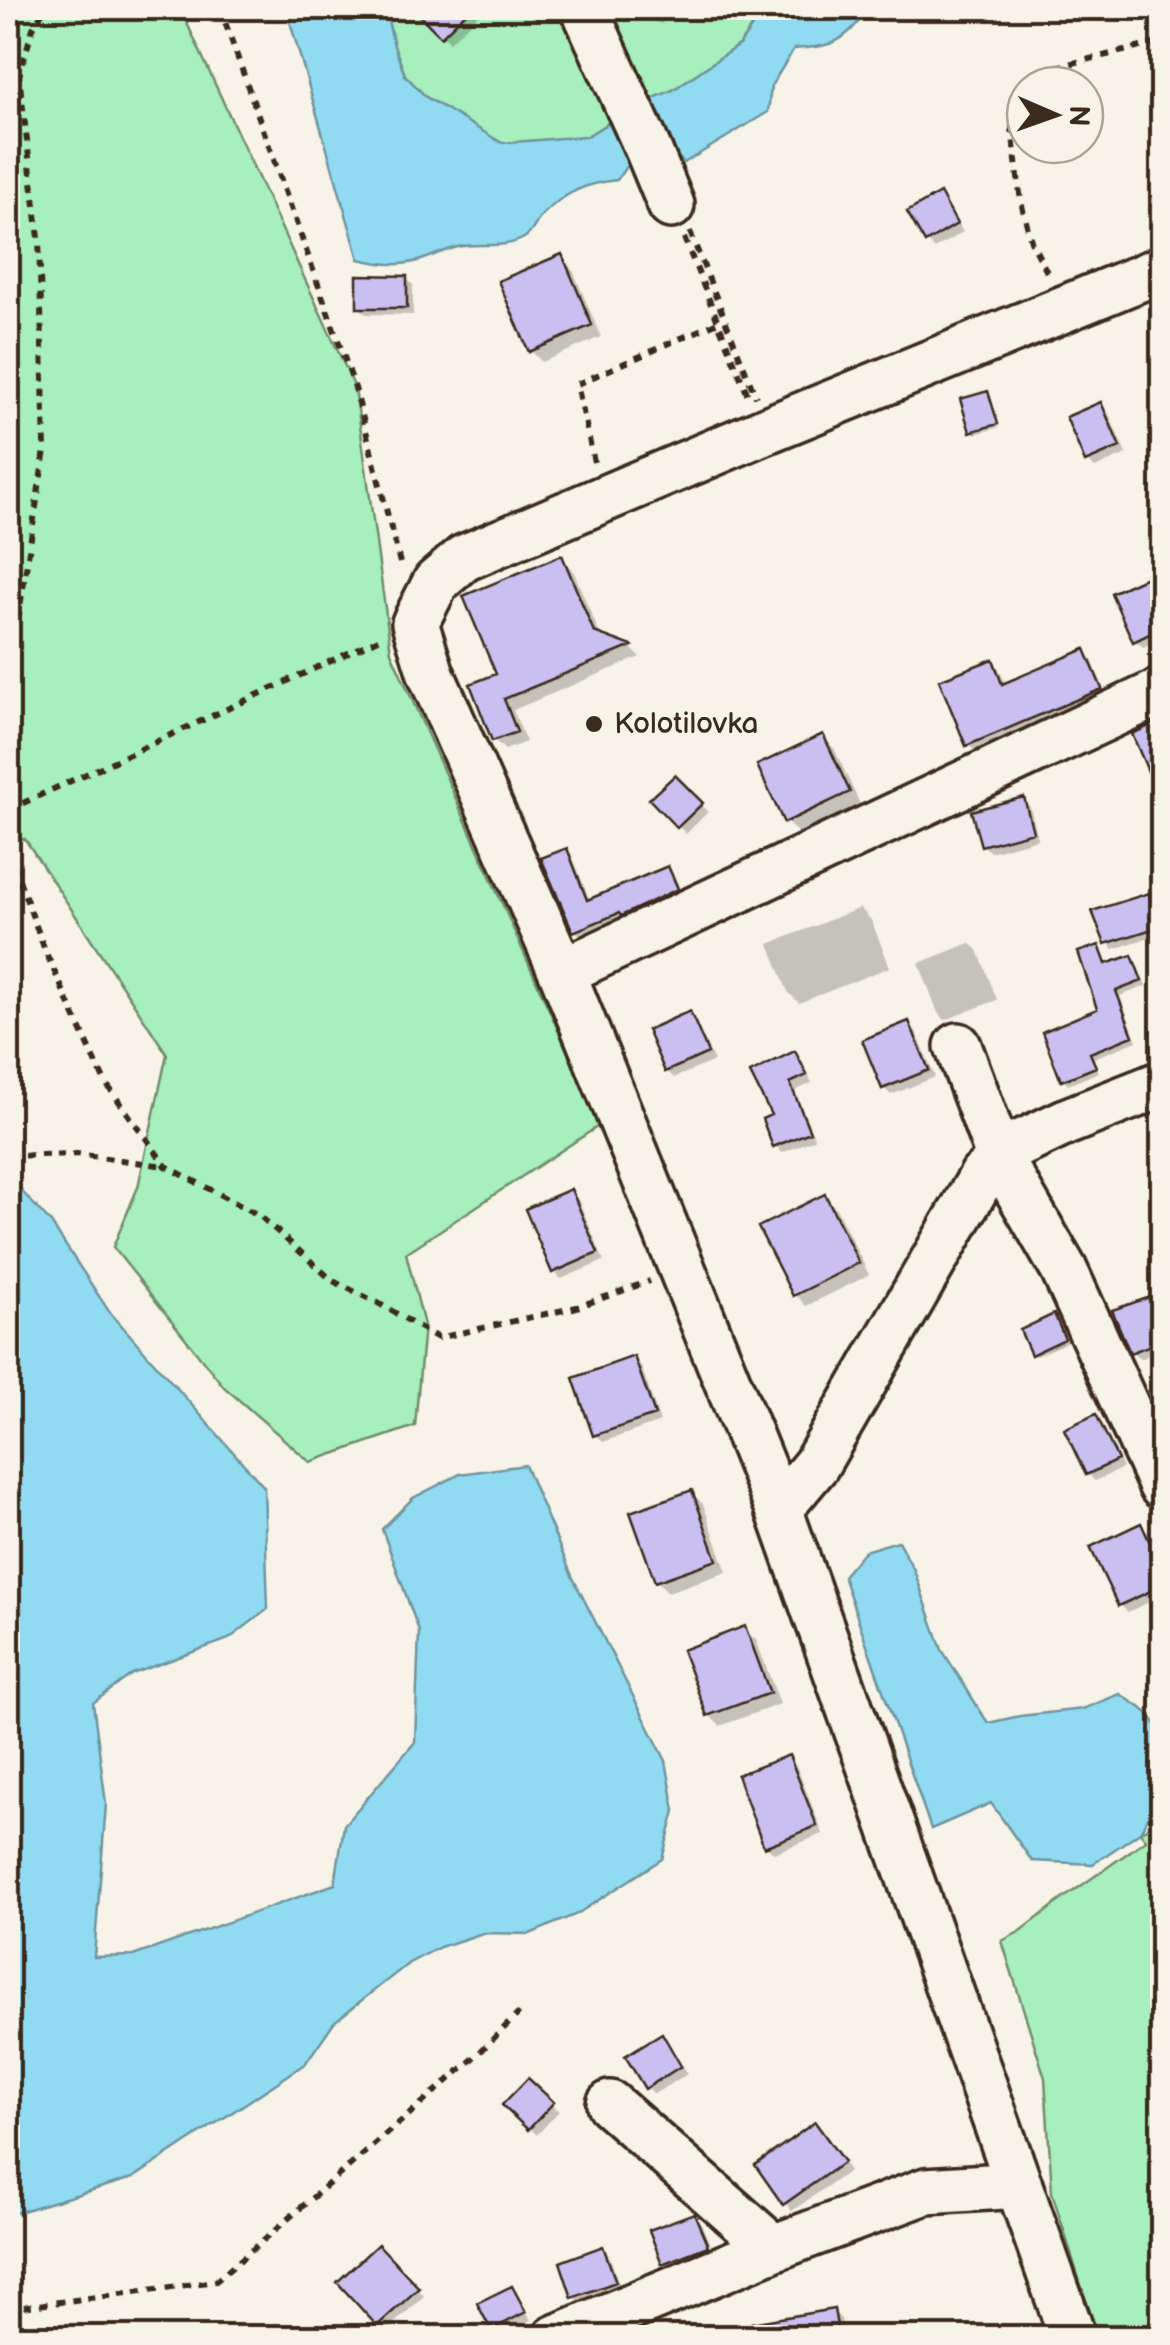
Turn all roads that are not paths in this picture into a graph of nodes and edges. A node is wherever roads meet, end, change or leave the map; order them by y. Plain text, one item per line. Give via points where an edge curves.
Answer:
1 (584, 8) edge
2 (670, 205) road end
3 (1162, 269) edge
4 (1162, 692) edge
5 (562, 972) junction
6 (958, 1046) dead end
7 (1162, 1084) edge
8 (1000, 1159) junction
9 (1162, 1486) edge
10 (779, 1509) junction
11 (610, 2104) dead end
12 (1019, 2185) junction
13 (773, 2248) junction
14 (556, 2338) edge
15 (1073, 2338) edge

1 - 2 street
3 - 5 street via 760,416 464,558 436,582 415,623 431,674
4 - 5 street
5 - 10 street
6 - 8 street
7 - 8 street via 1054,1128
8 - 9 street via 1064,1270
8 - 10 street via 982,1175 816,1465
10 - 12 street
11 - 13 street
12 - 13 street via 926,2191
12 - 15 street
13 - 14 street

